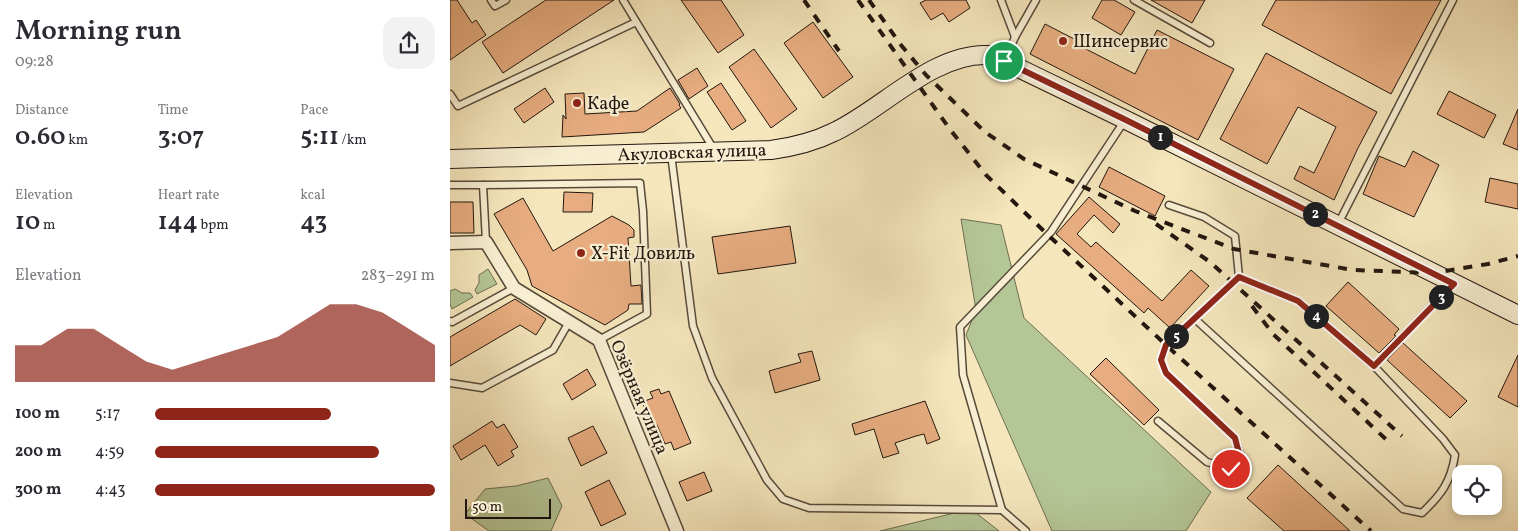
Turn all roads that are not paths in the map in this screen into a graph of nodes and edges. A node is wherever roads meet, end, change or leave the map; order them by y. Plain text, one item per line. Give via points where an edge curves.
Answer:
1 (491, 0) edge
2 (506, 0) edge
3 (623, 0) edge
4 (1001, 0) edge
5 (1036, 0) edge
6 (1134, 0) edge
7 (1453, 0) edge
8 (636, 22) junction
9 (1015, 37) junction
10 (1210, 43) dead end
11 (1004, 61) junction
12 (450, 94) edge
13 (1126, 120) junction
14 (670, 152) junction
15 (715, 152) junction
16 (450, 159) edge
17 (483, 184) junction
18 (450, 185) edge
19 (1168, 205) dead end
20 (1337, 226) junction
21 (450, 242) edge
22 (486, 242) junction
23 (1239, 277) junction
24 (1454, 284) junction
25 (514, 288) junction
26 (1518, 315) edge
27 (1195, 319) junction
28 (450, 321) edge
29 (569, 322) junction
30 (599, 340) junction
31 (1374, 366) junction
32 (450, 383) edge
33 (1158, 421) dead end
34 (1002, 510) junction
35 (677, 531) edge
36 (1026, 531) edge

1 - 2 lane via 495,6
3 - 8 lane
4 - 9 lane
5 - 9 lane
6 - 10 lane
7 - 20 lane
8 - 12 lane via 458,106
8 - 15 lane
9 - 11 lane
11 - 13 street, Акуловская улица
11 - 15 street, Акуловская улица via 988,55 946,63 835,132 814,140 771,150
13 - 20 street, Акуловская улица
13 - 34 lane via 1051,232 960,327 963,375
14 - 15 street, Акуловская улица
14 - 16 street, Акуловская улица
14 - 34 lane via 693,326 712,378 767,480 783,499 809,508
17 - 18 lane
17 - 22 lane
17 - 30 lane via 640,183 647,314
19 - 23 lane via 1204,217 1235,236
20 - 24 street, Акуловская улица
21 - 22 street
22 - 25 street, Озёрная улица
23 - 27 lane
23 - 31 lane via 1298,301
24 - 26 street, Акуловская улица
24 - 31 lane
25 - 28 lane
25 - 29 street, Озёрная улица
27 - 31 lane via 1403,509 1422,513 1437,499 1452,472 1455,455
27 - 33 lane via 1166,345 1161,360 1166,373 1235,438 1240,457 1231,469 1207,462
29 - 30 street, Озёрная улица
29 - 32 lane via 553,350 482,388
30 - 35 street, Озёрная улица
34 - 36 lane

